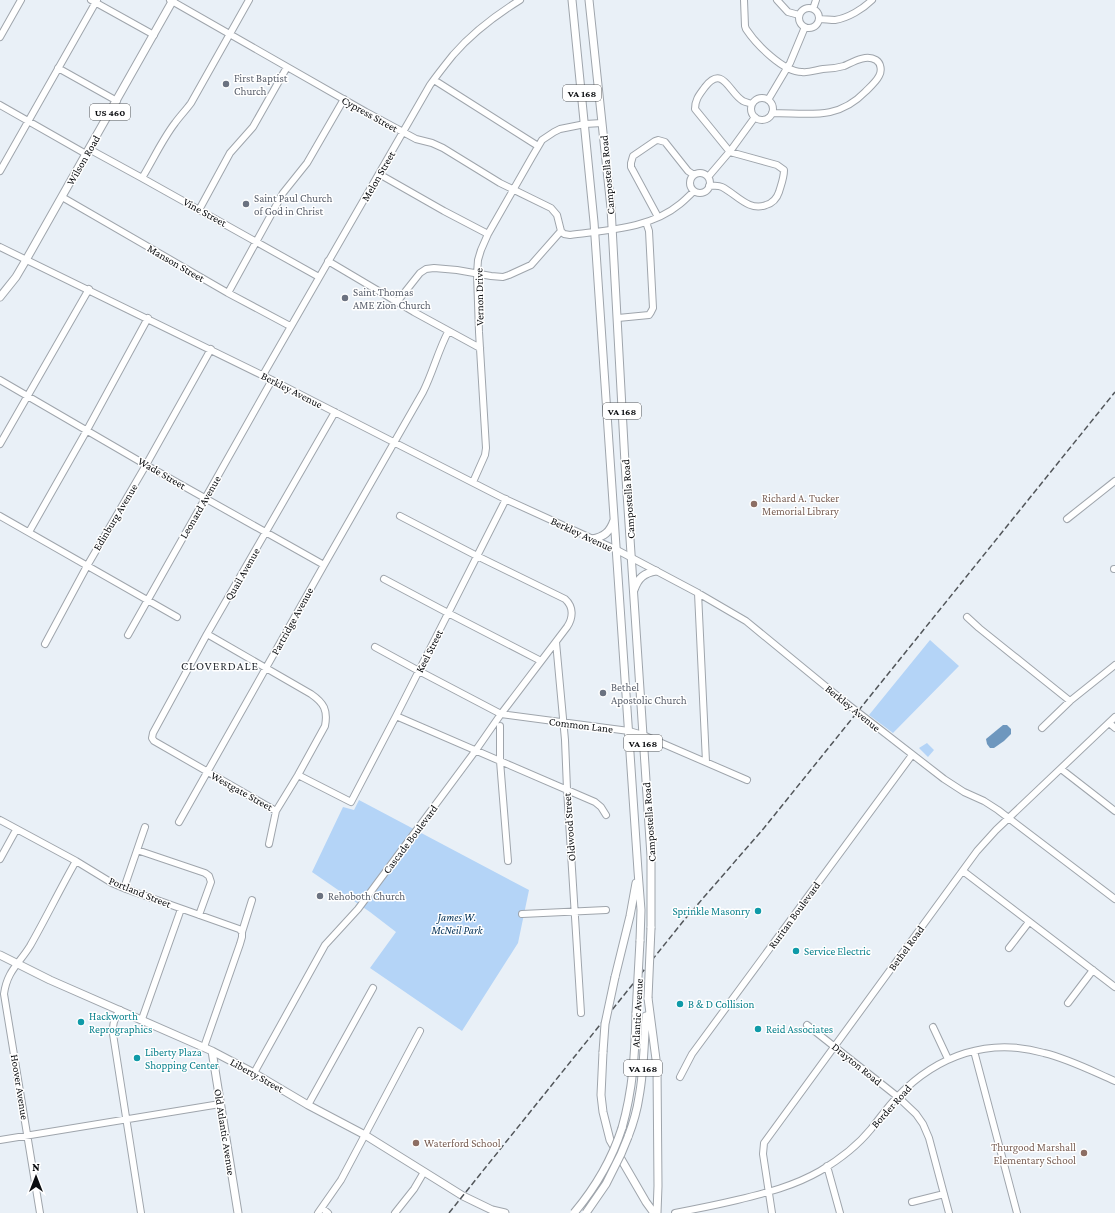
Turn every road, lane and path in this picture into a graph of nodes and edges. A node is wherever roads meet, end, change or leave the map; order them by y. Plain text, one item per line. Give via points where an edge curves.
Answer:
1 (22, 0) edge
2 (172, 0) edge
3 (249, 0) edge
4 (520, 0) edge
5 (572, 0) edge
6 (589, 0) edge
7 (744, 0) edge
8 (777, 0) edge
9 (816, 0) edge
10 (872, 0) edge
11 (95, 1) edge
12 (813, 9) junction
13 (799, 15) junction
14 (819, 19) junction
15 (805, 27) junction
16 (230, 34) junction
17 (154, 35) junction
18 (0, 36) edge
19 (287, 67) junction
20 (787, 67) junction
21 (58, 68) junction
22 (434, 80) junction
23 (116, 100) junction
24 (344, 100) junction
25 (768, 100) junction
26 (752, 104) junction
27 (0, 105) edge
28 (772, 113) junction
29 (755, 117) junction
30 (28, 121) junction
31 (602, 123) junction
32 (585, 124) junction
33 (402, 132) junction
34 (538, 146) junction
35 (87, 152) junction
36 (730, 152) junction
37 (0, 171) edge
38 (379, 174) junction
39 (694, 175) junction
40 (708, 177) junction
41 (142, 178) junction
42 (709, 186) junction
43 (513, 190) junction
44 (694, 191) junction
45 (62, 197) junction
46 (199, 210) junction
47 (658, 217) junction
48 (646, 222) junction
49 (612, 230) junction
50 (561, 231) junction
51 (595, 232) junction
52 (488, 234) junction
53 (257, 242) junction
54 (0, 247) edge
55 (26, 260) junction
56 (328, 261) junction
57 (478, 274) junction
58 (319, 277) junction
59 (89, 289) junction
60 (228, 293) junction
61 (0, 297) edge
62 (397, 302) junction
63 (148, 318) junction
64 (618, 318) junction
65 (290, 326) junction
66 (448, 332) junction
67 (480, 348) junction
68 (211, 349) junction
69 (263, 375) junction
70 (0, 380) edge
71 (272, 380) junction
72 (28, 396) junction
73 (335, 412) junction
74 (87, 430) junction
75 (395, 442) junction
76 (0, 444) edge
77 (146, 465) junction
78 (1115, 481) edge
79 (473, 482) junction
80 (205, 498) junction
81 (506, 499) junction
82 (0, 516) edge
83 (400, 516) dead end
84 (615, 518) junction
85 (1067, 519) dead end
86 (29, 532) junction
87 (266, 532) junction
88 (592, 539) junction
89 (617, 550) junction
90 (477, 556) junction
91 (632, 557) junction
92 (324, 565) junction
93 (86, 566) junction
94 (656, 571) junction
95 (384, 579) dead end
96 (634, 590) junction
97 (698, 593) junction
98 (147, 600) junction
99 (448, 614) junction
100 (178, 617) dead end
101 (967, 617) dead end
102 (128, 634) dead end
103 (207, 634) junction
104 (556, 642) junction
105 (45, 644) dead end
106 (375, 647) dead end
107 (541, 661) junction
108 (1115, 665) edge
109 (266, 667) junction
110 (419, 671) junction
111 (1070, 701) junction
112 (501, 714) junction
113 (396, 716) junction
114 (1115, 717) edge
115 (562, 722) junction
116 (1108, 723) junction
117 (500, 726) dead end
118 (1042, 728) dead end
119 (1115, 728) edge
120 (629, 731) junction
121 (643, 735) junction
122 (152, 738) joint
123 (476, 750) junction
124 (912, 755) junction
125 (500, 761) junction
126 (706, 762) junction
127 (1061, 768) junction
128 (207, 772) junction
129 (298, 775) junction
130 (747, 780) dead end
131 (567, 789) junction
132 (276, 811) junction
133 (1115, 811) edge
134 (606, 815) dead end
135 (1009, 818) junction
136 (0, 820) edge
137 (179, 822) dead end
138 (145, 827) dead end
139 (16, 830) junction
140 (269, 844) dead end
141 (137, 850) junction
142 (0, 859) edge
143 (76, 861) junction
144 (508, 861) dead end
145 (638, 871) junction
146 (963, 871) junction
147 (124, 888) junction
148 (252, 900) dead end
149 (1115, 900) edge
150 (181, 909) junction
151 (606, 910) dead end
152 (574, 911) junction
153 (522, 914) dead end
154 (199, 915) junction
155 (1029, 922) junction
156 (242, 932) junction
157 (1010, 948) dead end
158 (0, 956) edge
159 (16, 964) junction
160 (1093, 970) junction
161 (1115, 987) edge
162 (372, 988) dead end
163 (648, 998) junction
164 (1068, 1003) dead end
165 (120, 1010) junction
166 (581, 1013) dead end
167 (142, 1019) junction
168 (807, 1025) dead end
169 (933, 1027) dead end
170 (420, 1031) dead end
171 (834, 1046) junction
172 (204, 1047) junction
173 (974, 1050) junction
174 (212, 1051) junction
175 (948, 1059) junction
176 (254, 1073) junction
177 (680, 1077) dead end
178 (1115, 1081) edge
179 (898, 1097) junction
180 (220, 1104) junction
181 (308, 1104) junction
182 (126, 1120) junction
183 (365, 1135) junction
184 (28, 1136) junction
185 (0, 1140) edge
186 (827, 1166) junction
187 (424, 1172) junction
188 (769, 1193) junction
189 (944, 1194) junction
190 (912, 1202) dead end
191 (320, 1210) edge
192 (40, 1213) edge
193 (141, 1213) edge
194 (238, 1213) edge
195 (328, 1213) edge
196 (395, 1213) edge
197 (505, 1213) edge
198 (574, 1213) edge
199 (586, 1213) edge
200 (656, 1213) edge
201 (675, 1213) edge
202 (772, 1213) edge
203 (840, 1213) edge
204 (949, 1213) edge
205 (1017, 1213) edge

1 - 18 street
2 - 16 street, Cypress Street
2 - 17 main road, Wilson Road / US 460
3 - 16 street
4 - 22 street, Melon Street via 472,36
5 - 32 main road, Campostella Road / VA 168
6 - 31 main road, Campostella Road / VA 168
7 - 20 street via 746,29 770,56
8 - 13 street via 788,12
9 - 12 street
10 - 14 street via 864,8 840,19
11 - 17 street
11 - 21 street
12 - 13 street via 804,9
12 - 14 street via 818,12
13 - 15 street via 800,23
14 - 15 street via 811,28
15 - 20 street
16 - 19 street, Cypress Street
16 - 41 street via 185,112 175,122
17 - 23 main road, Wilson Road / US 460
19 - 24 street, Cypress Street
19 - 46 street via 253,127 230,153
20 - 25 street
20 - 28 street via 802,72 839,67 854,60 869,58 878,62 881,73 859,98 837,111 824,114
21 - 23 street
21 - 30 street
22 - 33 street, Melon Street
22 - 34 street
23 - 35 main road, Wilson Road / US 460
24 - 33 street, Cypress Street
24 - 53 street via 307,163 283,193
25 - 26 street via 762,98
25 - 28 street via 772,105
26 - 29 street via 751,112
26 - 36 street via 742,100 724,80 719,78 711,80 697,98 696,112
27 - 30 street, Vine Street
28 - 29 street via 761,120
29 - 36 street
30 - 35 street, Vine Street
30 - 37 street
31 - 32 street, Vernon Drive
31 - 49 main road, Campostella Road / VA 168
32 - 34 street, Vernon Drive via 560,129 542,140
32 - 51 main road, Campostella Road / VA 168
33 - 38 street, Melon Street
33 - 43 street, Cypress Street via 443,148
34 - 43 street, Vernon Drive
35 - 41 street, Vine Street
35 - 45 main road, Wilson Road / US 460
36 - 40 street
36 - 42 street via 781,167 784,175 777,197 769,204 750,206 722,188
38 - 52 street
38 - 56 street, Melon Street
39 - 40 street via 700,173
39 - 44 street via 689,183
39 - 47 street via 662,141 656,141 633,156 631,167
40 - 42 street
41 - 46 street, Vine Street
42 - 44 street via 703,193
43 - 50 street, Cypress Street via 551,208 557,216
43 - 52 street, Vernon Drive
44 - 47 street via 680,205
45 - 55 main road, Wilson Road / US 460
45 - 60 street, Manson Street
46 - 53 street, Vine Street
47 - 48 street
48 - 49 street
48 - 64 street via 649,232 652,312
49 - 51 street
49 - 64 main road, Campostella Road / VA 168
50 - 51 street via 566,235
50 - 57 street via 531,265 504,277
51 - 84 main road, Campostella Road / VA 168
52 - 57 street, Vernon Drive via 478,260
53 - 58 street, Vine Street
53 - 60 street
54 - 55 street, Berkley Avenue
55 - 59 street, Berkley Avenue
55 - 61 main road, Wilson Road / US 460
56 - 58 street, Melon Street
56 - 62 street
57 - 62 street via 426,269
57 - 67 street, Vernon Drive
58 - 65 street, Melon Street
59 - 63 street, Berkley Avenue
59 - 72 street
60 - 65 street, Manson Street
62 - 66 street
63 - 68 street, Berkley Avenue
63 - 74 street
64 - 91 main road, Campostella Road / VA 168
65 - 69 street, Melon Street
66 - 67 street
66 - 75 street, Partridge Avenue via 430,378
67 - 79 street, Vernon Drive via 486,448
68 - 69 street, Berkley Avenue
68 - 77 street, Edinburg Avenue
69 - 71 street, Berkley Avenue
70 - 72 street, Wade Street
71 - 73 street, Berkley Avenue
71 - 80 street, Leonard Avenue
72 - 74 street, Wade Street
72 - 76 street
73 - 75 street, Berkley Avenue
73 - 87 street, Quail Avenue
74 - 77 street, Wade Street
74 - 86 street
75 - 79 street, Berkley Avenue
75 - 92 street, Partridge Avenue
77 - 80 street, Wade Street
77 - 93 street, Edinburg Avenue
78 - 85 street
79 - 81 street, Berkley Avenue
80 - 87 street, Wade Street
80 - 98 street, Leonard Avenue
81 - 88 street, Berkley Avenue
81 - 90 street, Keel Street
82 - 86 street
83 - 90 street
84 - 88 main road via 607,533
84 - 89 main road, Campostella Road / VA 168
86 - 93 street
87 - 92 street, Wade Street
87 - 103 street, Quail Avenue
88 - 89 street, Berkley Avenue
89 - 91 street, Berkley Avenue
89 - 120 main road, Campostella Road / VA 168
90 - 99 street, Keel Street
90 - 104 street, Cascade Boulevard via 568,601 572,614 570,623
91 - 94 street, Berkley Avenue
91 - 96 main road, Campostella Road / VA 168
92 - 109 street, Partridge Avenue
93 - 98 street
93 - 105 street, Edinburg Avenue
94 - 96 main road via 643,576
94 - 97 street, Berkley Avenue
95 - 99 street
96 - 121 main road, Campostella Road / VA 168
97 - 124 street, Berkley Avenue via 746,621
97 - 126 street
98 - 100 street
98 - 102 street, Leonard Avenue
99 - 107 street
99 - 110 street, Keel Street
101 - 111 street
103 - 109 street
103 - 122 street, Quail Avenue
104 - 107 street, Cascade Boulevard
104 - 115 street, Oldwood Street
106 - 110 street
107 - 112 street, Cascade Boulevard
108 - 111 street
109 - 128 street, Partridge Avenue
109 - 129 street, Westgate Street via 314,697 325,709 325,726
110 - 112 street
110 - 113 street, Keel Street
111 - 118 street
112 - 115 street, Common Lane
112 - 123 street, Cascade Boulevard
113 - 123 street
113 - 129 street, Keel Street via 351,802
114 - 116 street, Bethel Road
115 - 120 street, Common Lane
115 - 131 street, Oldwood Street
116 - 119 street
116 - 127 street, Bethel Road
117 - 125 street
120 - 121 street, Common Lane
120 - 145 main road, Campostella Road / VA 168
121 - 126 street, Common Lane
121 - 163 main road, Campostella Road / VA 168, bridge via 652,882
122 - 128 street, Westgate Street
123 - 125 street
123 - 176 street, Cascade Boulevard via 358,909 325,945
124 - 135 street, Berkley Avenue via 959,789 984,801
124 - 177 street, Ruritan Boulevard via 692,1054
125 - 131 street
125 - 144 street
126 - 130 street, Common Lane
127 - 133 street
127 - 135 street, Bethel Road
128 - 132 street, Westgate Street
128 - 137 street, Partridge Avenue
129 - 132 street, Westgate Street
131 - 134 street via 598,804
131 - 152 street, Oldwood Street
132 - 140 street
135 - 146 street, Bethel Road via 986,840
135 - 149 street, Berkley Avenue
136 - 139 street, Portland Street
138 - 141 street
139 - 142 street
139 - 143 street, Portland Street
141 - 147 street
141 - 154 street via 209,876 211,882
143 - 147 street, Portland Street
143 - 159 street, Hoover Avenue via 28,949
145 - 198 main road, Atlantic Avenue / VA 168, bridge via 641,910 633,1080 615,1148 600,1178
145 - 200 main road, bridge via 605,1024 601,1095 610,1140 646,1202
146 - 155 street
146 - 171 street, Bethel Road
147 - 150 street, Portland Street
148 - 156 street
150 - 154 street, Portland Street
150 - 167 street
151 - 152 street
152 - 153 street
152 - 166 street, Oldwood Street
154 - 156 street, Portland Street
155 - 157 street
155 - 160 street
156 - 172 street
158 - 159 main road, Liberty Street
159 - 165 main road, Liberty Street
159 - 184 street, Hoover Avenue via 4,994
160 - 161 street
160 - 164 street
162 - 181 street
163 - 199 main road, Atlantic Avenue / VA 168, bridge via 641,1084 635,1116 621,1154 606,1184
163 - 200 main road via 657,1067
165 - 167 main road, Liberty Street
165 - 182 street via 112,1034
167 - 172 main road, Liberty Street
168 - 171 street, Drayton Road
169 - 175 street
170 - 183 street
171 - 179 street, Drayton Road
171 - 188 street, Bethel Road via 764,1143 763,1154
172 - 174 main road, Liberty Street
173 - 175 street, Border Road
173 - 178 street, Border Road via 1005,1047 1036,1050 1065,1059
173 - 205 street
174 - 176 main road, Liberty Street
174 - 180 main road, Old Atlantic Avenue
175 - 179 street, Border Road via 919,1077
176 - 181 main road, Liberty Street
179 - 186 street, Border Road via 865,1136
179 - 189 street, Drayton Road via 923,1124
180 - 182 street
180 - 194 main road, Old Atlantic Avenue
181 - 183 main road, Liberty Street
182 - 184 street
182 - 193 street
183 - 187 main road, Liberty Street
183 - 191 street via 341,1180
184 - 185 street
184 - 192 street, Hoover Avenue
186 - 188 street, Border Road via 802,1180
186 - 203 street
187 - 196 street
187 - 197 main road, Liberty Street via 463,1196 492,1210
188 - 201 street, Border Road
188 - 202 street, Bethel Road
189 - 190 street
189 - 204 street, Drayton Road
191 - 195 street

